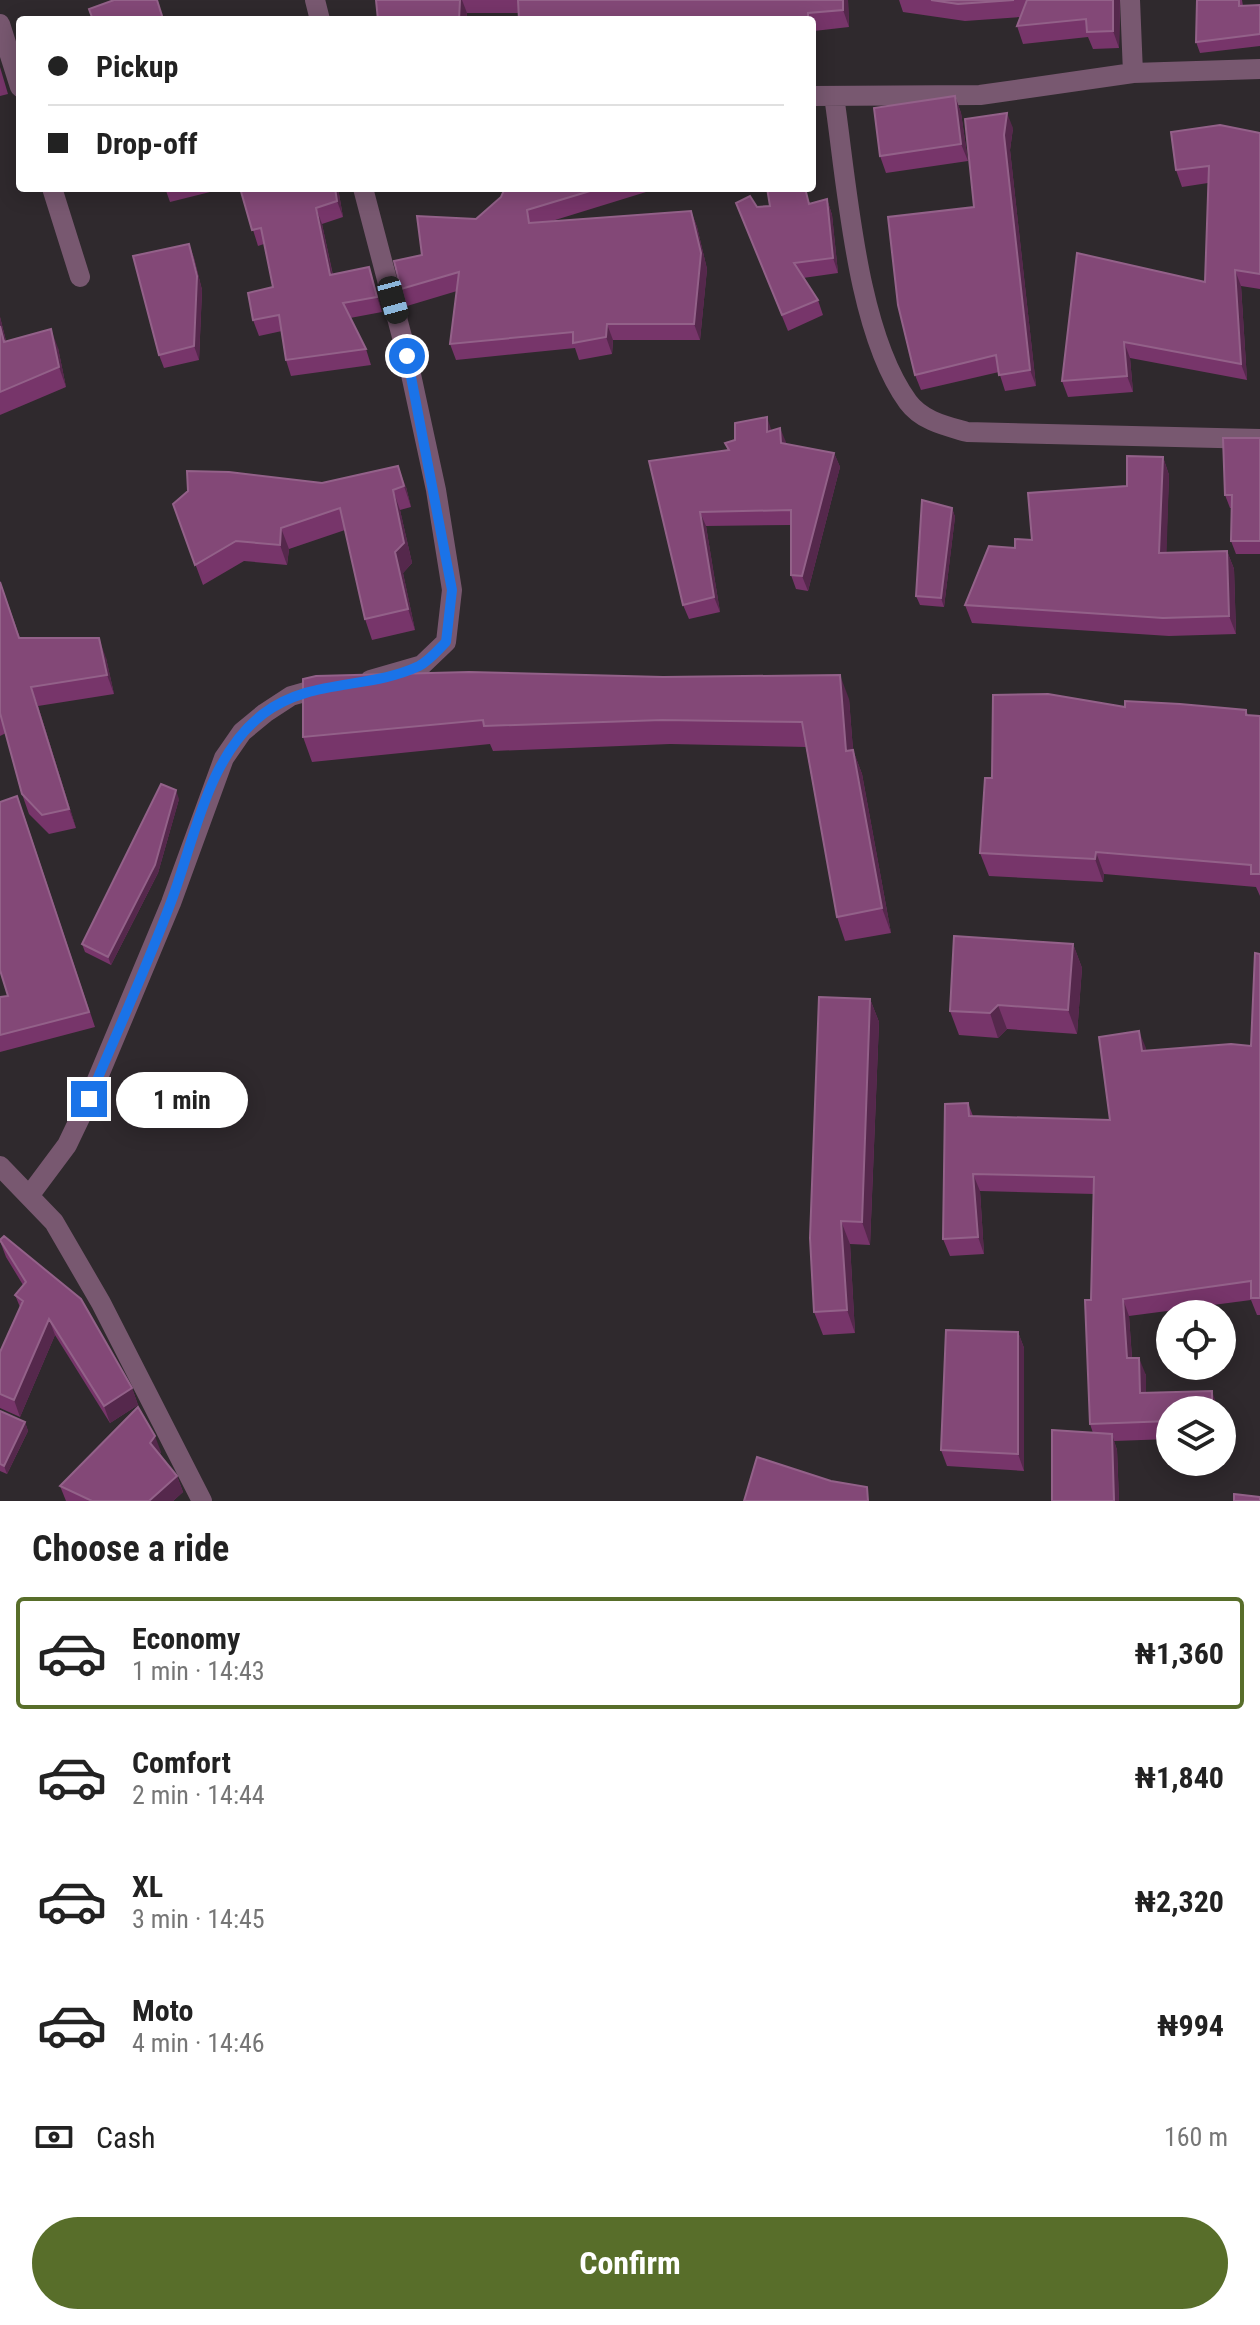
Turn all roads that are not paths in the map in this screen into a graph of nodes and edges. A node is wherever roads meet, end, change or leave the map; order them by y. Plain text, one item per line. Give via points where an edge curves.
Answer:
1 (1130, 0) edge
2 (0, 24) edge
3 (1260, 69) edge
4 (1133, 73) junction
5 (16, 74) edge
6 (816, 96) edge
7 (834, 96) junction
8 (53, 192) edge
9 (364, 192) edge
10 (80, 277) dead end
11 (1260, 439) edge
12 (0, 1166) edge
13 (29, 1196) junction
14 (202, 1501) edge

1 - 4 street
2 - 5 street
3 - 4 street
4 - 7 street via 980,95
6 - 7 street
7 - 11 street via 874,329 909,404 931,422 967,432
8 - 10 street
9 - 13 street via 407,356 452,590 446,642 422,665 394,675 291,696 242,732 224,758 171,903 89,1099 67,1145
12 - 13 street
13 - 14 street via 54,1222 101,1303

